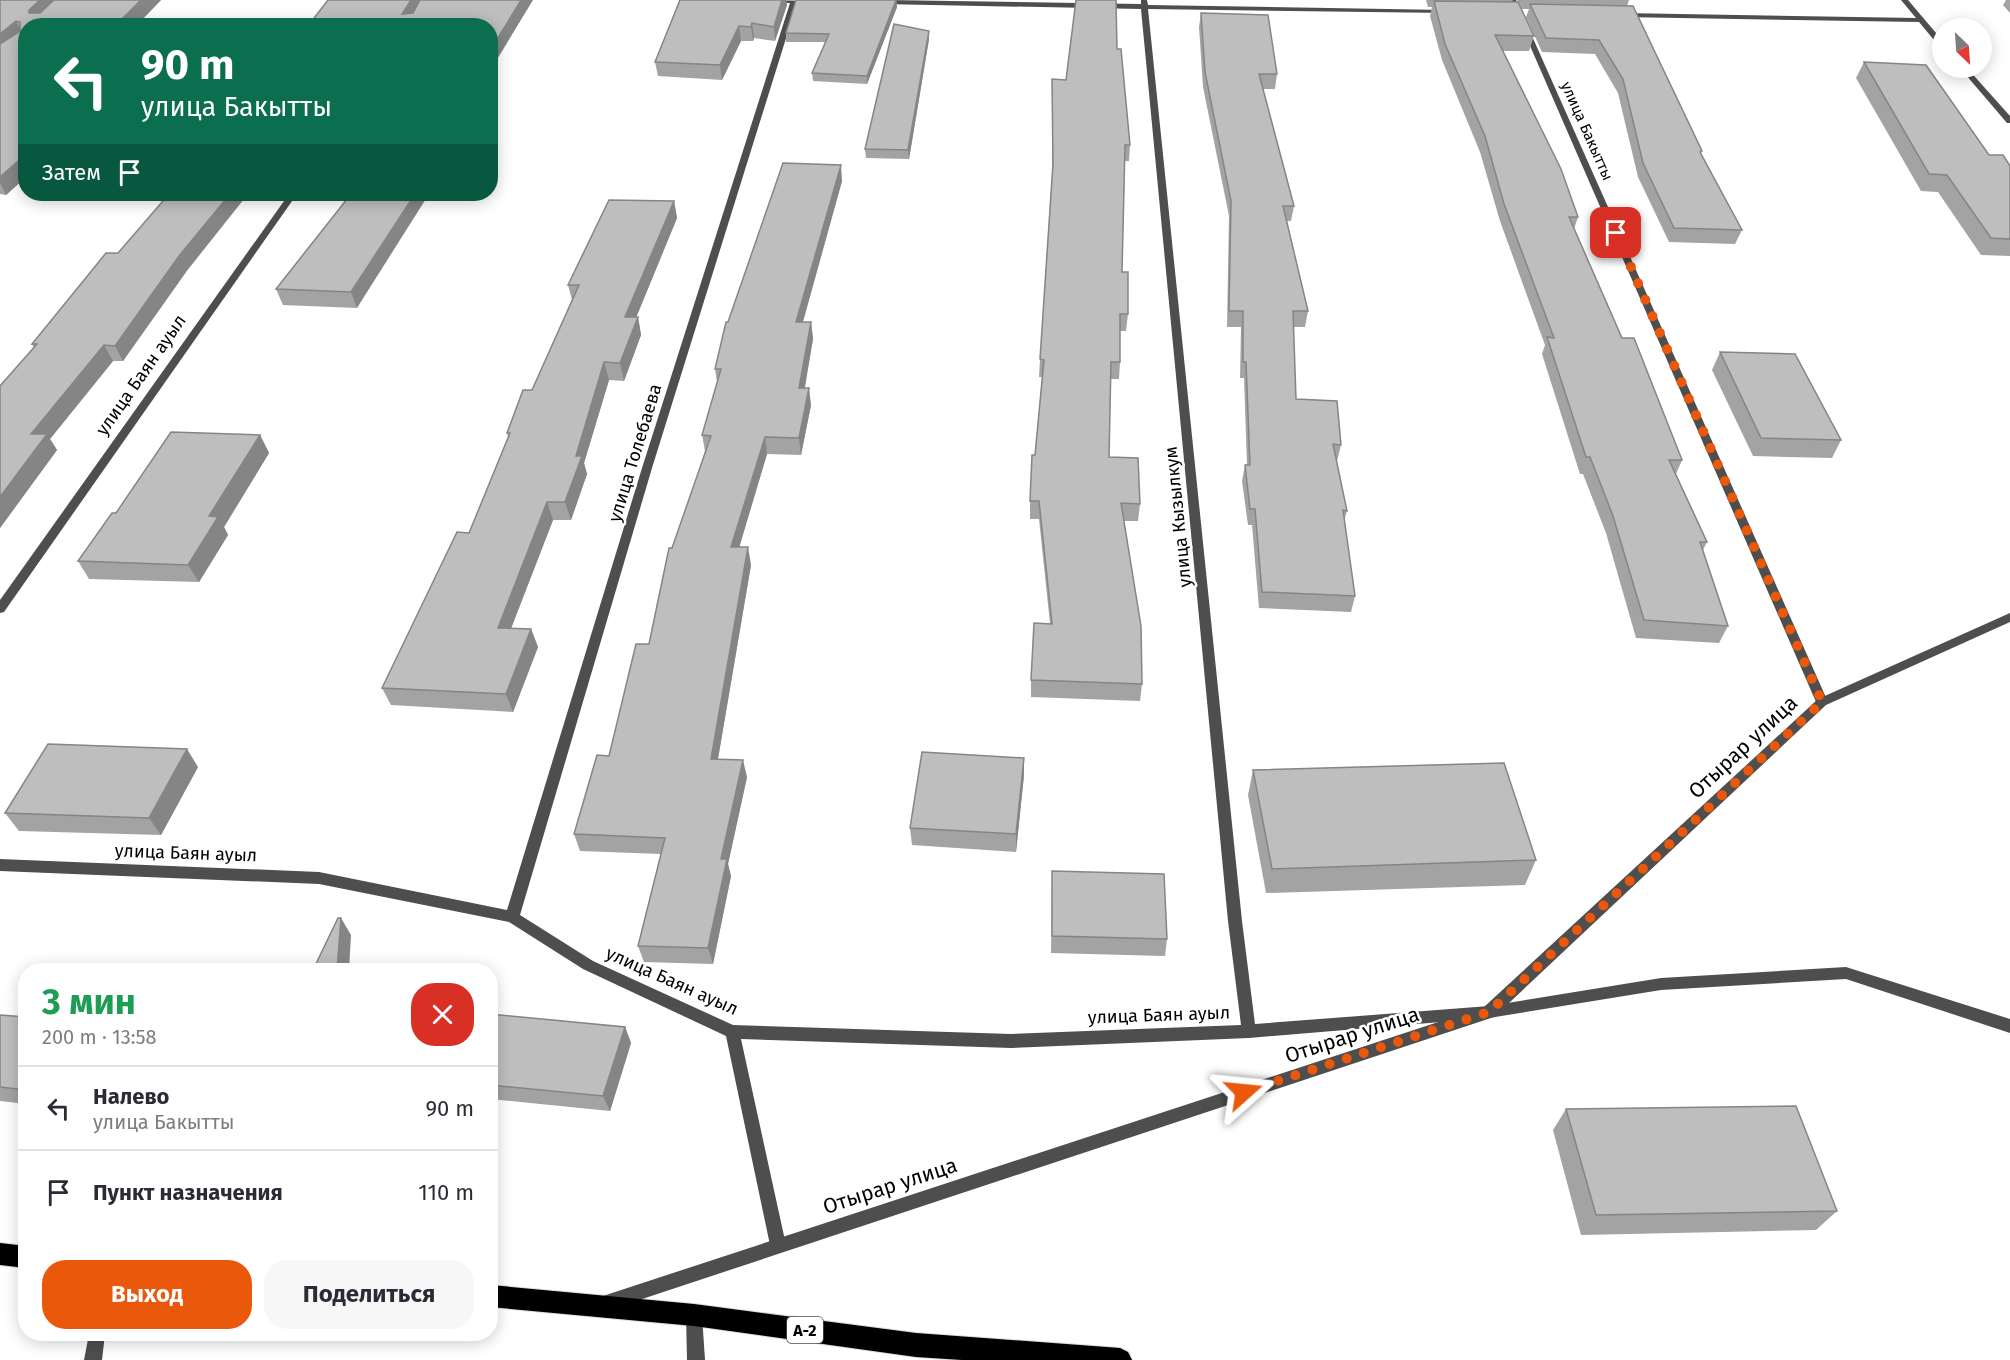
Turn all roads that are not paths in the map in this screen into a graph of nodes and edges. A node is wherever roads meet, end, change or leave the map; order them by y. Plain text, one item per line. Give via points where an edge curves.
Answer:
1 (1513, 0) edge
2 (1904, 0) edge
3 (760, 1) edge
4 (793, 1) edge
5 (817, 1) edge
6 (875, 2) edge
7 (1144, 3) edge
8 (1460, 12) edge
9 (1507, 13) edge
10 (1519, 13) junction
11 (1531, 13) edge
12 (1614, 15) edge
13 (1922, 20) junction
14 (1932, 32) edge
15 (1972, 78) edge
16 (2010, 122) edge
17 (288, 201) edge
18 (0, 609) edge
19 (2010, 617) edge
20 (1822, 702) junction
21 (0, 865) edge
22 (512, 917) junction
23 (1489, 1012) junction
24 (2010, 1026) edge
25 (1249, 1031) junction
26 (732, 1032) junction
27 (777, 1245) junction
28 (0, 1254) edge
29 (18, 1256) edge
30 (498, 1297) edge
31 (600, 1305) junction
32 (694, 1315) junction
33 (96, 1341) edge
34 (916, 1352) edge
35 (93, 1360) edge
36 (696, 1360) edge
37 (1120, 1360) edge

1 - 10 street, улица Бакытты
2 - 13 street
3 - 4 street
4 - 5 street
4 - 22 street, улица Толебаева
6 - 7 street
7 - 8 street
7 - 25 street, улица Кызылкум
9 - 10 street
10 - 11 street
10 - 20 street, улица Бакытты
12 - 13 street
13 - 14 street
15 - 16 street
17 - 18 street, улица Баян ауыл
19 - 20 street, Отырар улица
20 - 23 street, Отырар улица
21 - 22 street, улица Баян ауыл via 319,878
22 - 26 street, улица Баян ауыл via 588,964
23 - 24 street via 1661,984 1846,973
23 - 25 street, улица Баян ауыл
23 - 27 street, Отырар улица
25 - 26 street, улица Баян ауыл via 1011,1041
26 - 27 street
27 - 31 street, Отырар улица
28 - 29 highway
30 - 31 highway, A-2
31 - 32 highway, A-2
32 - 34 highway, A-2
32 - 36 street
33 - 35 street
34 - 37 highway, A-2

